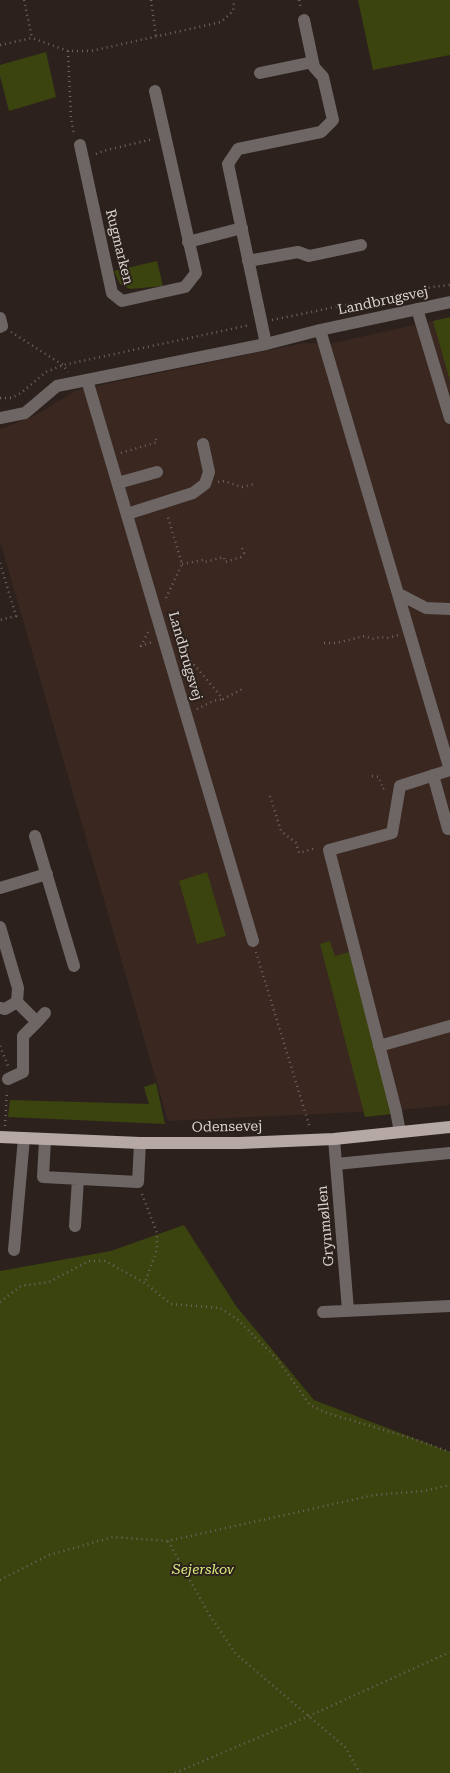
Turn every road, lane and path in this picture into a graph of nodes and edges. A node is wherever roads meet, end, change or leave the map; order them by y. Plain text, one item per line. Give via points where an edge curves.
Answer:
1 (24, 0) edge
2 (151, 0) edge
3 (234, 0) edge
4 (304, 20) dead end
5 (156, 36) junction
6 (32, 38) junction
7 (0, 46) edge
8 (68, 51) junction
9 (313, 62) junction
10 (260, 73) dead end
11 (155, 91) dead end
12 (164, 136) junction
13 (80, 145) joint
14 (84, 160) junction
15 (242, 228) junction
16 (188, 242) junction
17 (361, 245) dead end
18 (248, 261) junction
19 (450, 286) edge
20 (450, 302) edge
21 (417, 309) junction
22 (261, 323) junction
23 (1, 324) edge
24 (320, 330) junction
25 (266, 344) junction
26 (63, 366) junction
27 (87, 380) junction
28 (0, 398) edge
29 (0, 418) edge
30 (450, 418) edge
31 (155, 436) dead end
32 (203, 444) dead end
33 (110, 457) junction
34 (157, 472) dead end
35 (118, 483) junction
36 (205, 484) junction
37 (255, 484) dead end
38 (164, 502) junction
39 (127, 514) junction
40 (242, 548) dead end
41 (0, 563) edge
42 (182, 564) junction
43 (399, 594) junction
44 (450, 609) edge
45 (157, 616) junction
46 (0, 620) edge
47 (410, 632) junction
48 (164, 639) junction
49 (324, 643) dead end
50 (243, 689) dead end
51 (223, 699) junction
52 (186, 714) junction
53 (448, 755) edge
54 (433, 775) junction
55 (372, 776) dead end
56 (400, 786) junction
57 (270, 796) dead end
58 (448, 829) dead end
59 (35, 836) dead end
60 (329, 850) junction
61 (46, 874) junction
62 (0, 888) edge
63 (0, 927) edge
64 (253, 941) joint
65 (74, 966) dead end
66 (17, 1002) junction
67 (0, 1008) edge
68 (450, 1026) edge
69 (379, 1046) junction
70 (8, 1079) dead end
71 (450, 1127) edge
72 (400, 1132) junction
73 (1, 1137) edge
74 (24, 1138) junction
75 (334, 1139) junction
76 (45, 1140) junction
77 (313, 1140) junction
78 (140, 1143) junction
79 (450, 1153) edge
80 (336, 1164) junction
81 (78, 1179) junction
82 (138, 1182) junction
83 (75, 1226) dead end
84 (14, 1250) dead end
85 (145, 1283) junction
86 (0, 1302) edge
87 (450, 1306) edge
88 (348, 1310) junction
89 (323, 1312) dead end
90 (450, 1452) edge
91 (450, 1485) edge
92 (168, 1540) junction
93 (0, 1580) edge
94 (450, 1652) edge
95 (309, 1716) junction
96 (175, 1773) edge
97 (360, 1773) edge

1 - 6 path
2 - 5 path
3 - 5 path via 233,10 221,22
4 - 9 street
5 - 8 path via 91,51
6 - 7 path
6 - 8 path
8 - 13 path via 71,118 76,142
9 - 10 street
9 - 15 street via 323,77 333,120 321,132 238,149 228,164
11 - 12 street, Rugmarken
12 - 14 path via 103,151
12 - 16 street, Rugmarken
13 - 14 street, Rugmarken
14 - 16 street, Rugmarken via 112,292 122,300 185,287 196,273
15 - 16 street
15 - 18 street
17 - 18 street via 309,256 298,252
18 - 22 street
19 - 22 path
20 - 21 street, Landbrugsvej
21 - 24 street, Landbrugsvej
21 - 30 street
22 - 25 street
22 - 26 path
23 - 26 path
24 - 25 street, Landbrugsvej
24 - 43 street
25 - 27 street, Landbrugsvej
26 - 28 path via 46,372 11,398
27 - 29 street, Landbrugsvej via 57,386 26,413
27 - 33 street, Landbrugsvej
31 - 33 path via 157,442
32 - 36 street via 209,472
33 - 35 street, Landbrugsvej
34 - 35 street
35 - 39 street, Landbrugsvej
36 - 37 path via 224,481 242,488
36 - 38 street via 193,493
38 - 39 street
38 - 42 path
39 - 45 street, Landbrugsvej
40 - 42 path via 241,557 225,562 224,557
41 - 46 path via 16,616
42 - 45 path
43 - 44 street via 426,608
43 - 47 street
45 - 48 street, Landbrugsvej
45 - 48 path via 141,646
47 - 49 path via 387,638 366,636
47 - 53 street
48 - 51 path via 171,637
48 - 52 street, Landbrugsvej
50 - 51 path
51 - 52 path
52 - 64 street, Landbrugsvej
53 - 54 street via 450,770
54 - 56 street
54 - 58 street
55 - 56 path via 379,777 383,789
56 - 60 street via 392,833
57 - 60 path via 281,830 296,843 299,853 320,847
59 - 61 street
60 - 69 street
61 - 62 street
61 - 65 street
63 - 66 street via 18,988
64 - 77 path
66 - 67 street
66 - 70 street via 41,1017 23,1036 22,1072
68 - 69 street
69 - 72 street
71 - 72 main road, Odensevej
72 - 75 main road, Odensevej
73 - 74 main road, Odensevej
74 - 76 main road, Odensevej
74 - 84 street
75 - 77 main road, Odensevej
75 - 80 street, Grynmøllen
76 - 78 main road, Odensevej
76 - 81 street via 43,1177
77 - 78 main road, Odensevej
78 - 82 street
79 - 80 street
80 - 88 street, Grynmøllen
81 - 82 street
81 - 83 street
82 - 85 path via 157,1233 157,1248
85 - 86 path via 105,1261 89,1261 49,1282 21,1286
85 - 90 path via 170,1304 220,1308 237,1319 277,1359 310,1404 327,1413
87 - 88 street
88 - 89 street
91 - 92 path via 424,1491 374,1495
92 - 93 path via 112,1537 48,1555
92 - 95 path via 210,1616 236,1654
94 - 95 path
95 - 96 path
95 - 97 path via 345,1747

